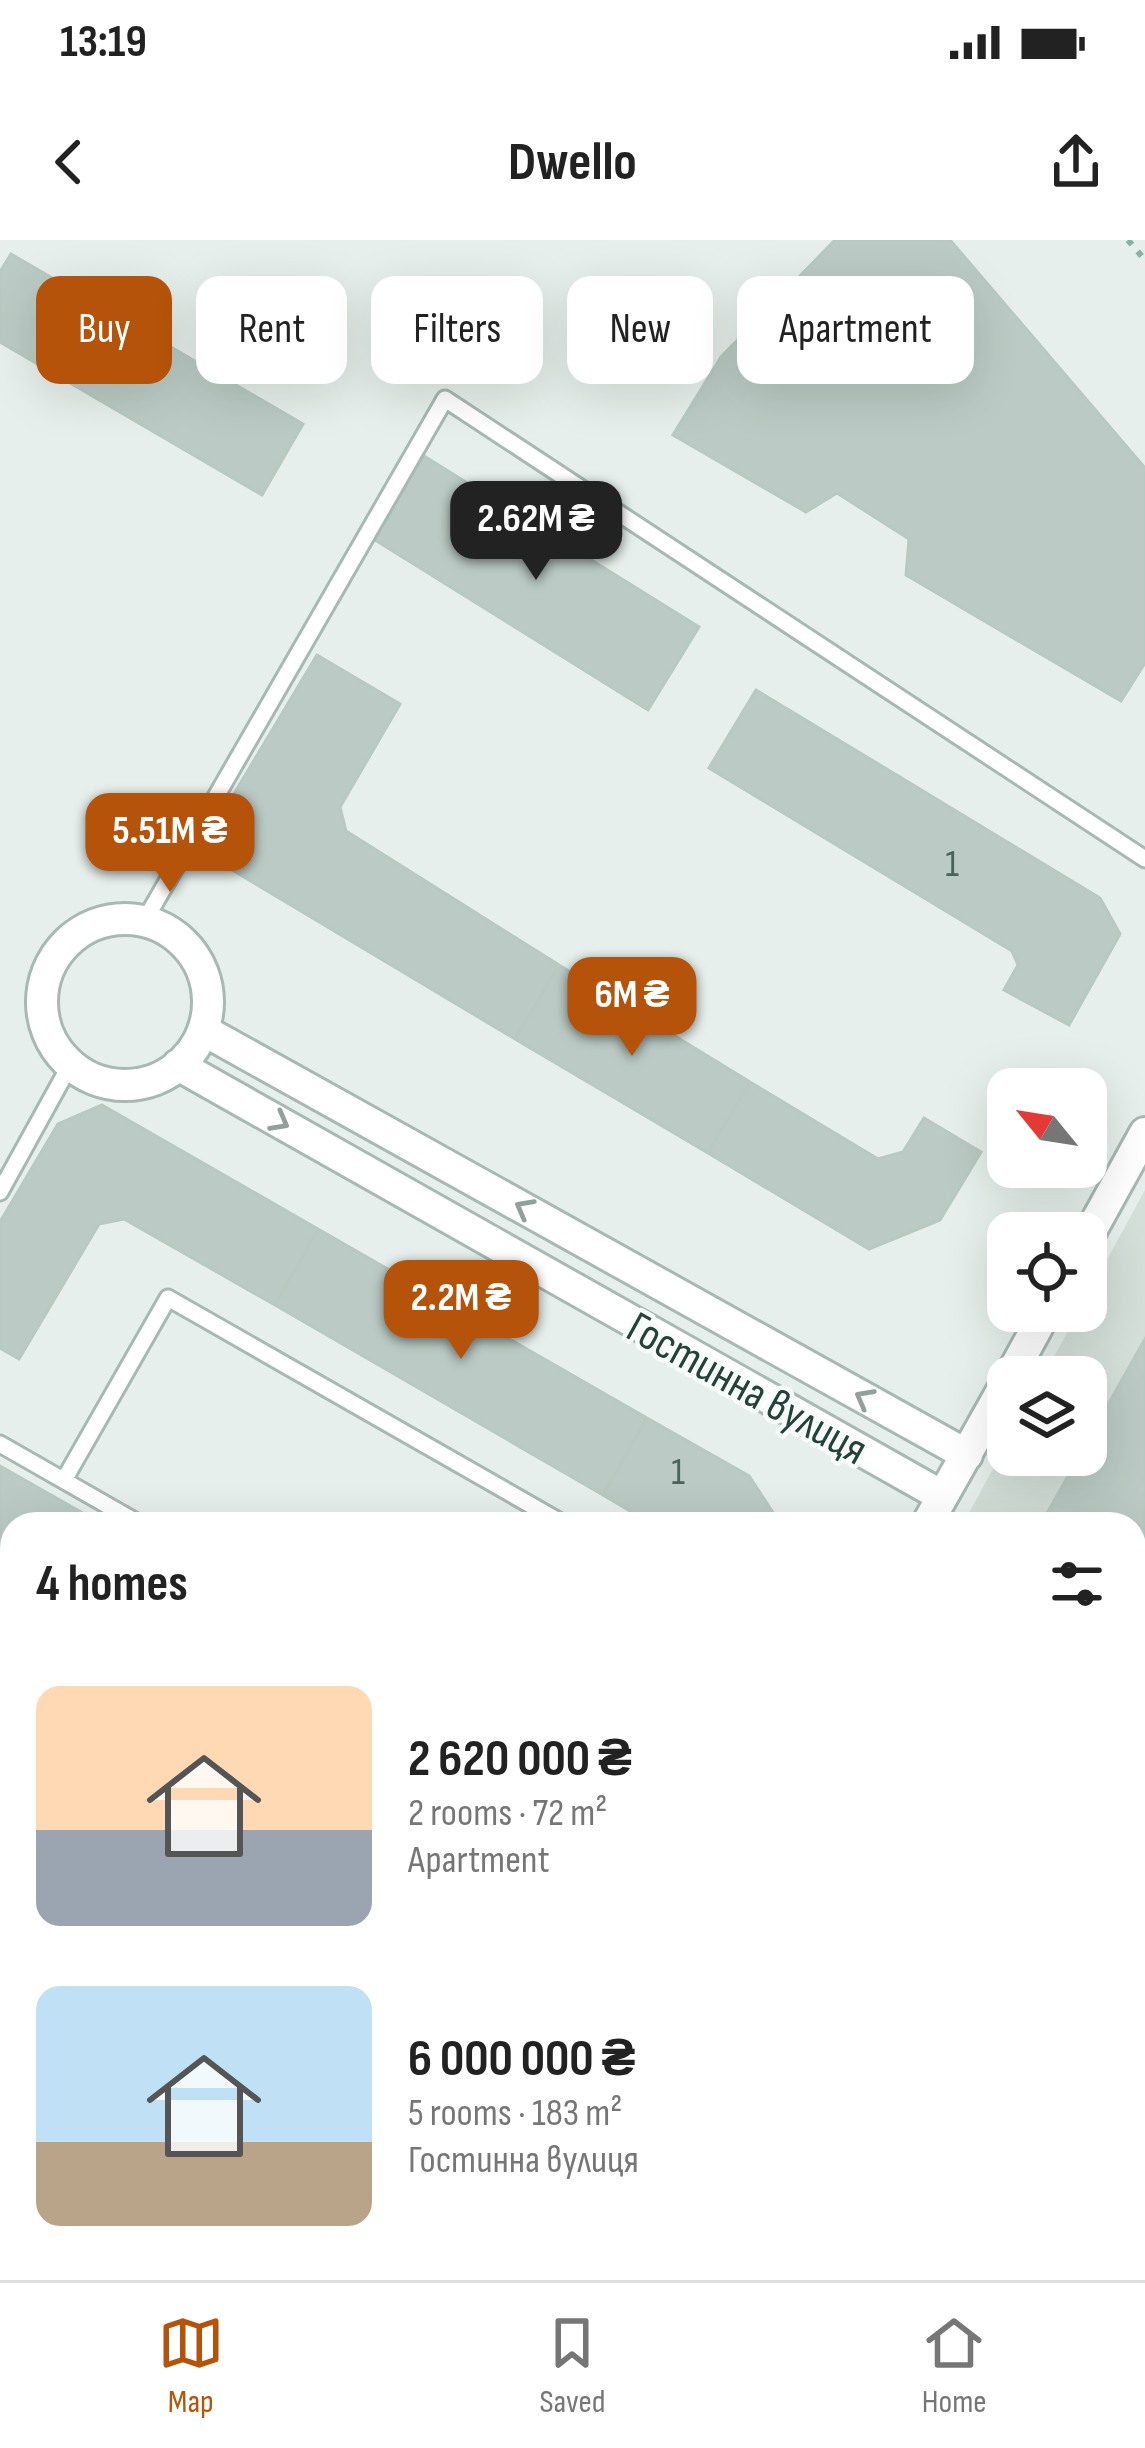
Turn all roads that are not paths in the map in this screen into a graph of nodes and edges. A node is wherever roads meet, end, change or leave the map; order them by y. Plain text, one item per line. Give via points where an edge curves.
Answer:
1 (1145, 859) edge
2 (146, 920) junction
3 (203, 1030) junction
4 (70, 1065) junction
5 (178, 1065) junction
6 (1145, 1133) edge
7 (0, 1192) edge
8 (1101, 1212) edge
9 (987, 1418) edge
10 (0, 1444) edge
11 (967, 1455) junction
12 (64, 1480) junction
13 (942, 1496) junction
14 (119, 1512) edge
15 (543, 1512) edge
16 (933, 1512) edge

1 - 2 lane via 446,399
2 - 3 street via 192,951 205,976
2 - 4 street via 90,926 50,964 43,1018
3 - 5 street
11 -> 3 street, Гостинна вулиця
4 - 5 street via 118,1085 146,1083
4 - 7 lane
5 -> 13 street, Гостинна вулиця
6 - 8 street
9 - 11 street
10 - 12 lane
11 - 13 street
12 - 14 lane
12 - 15 lane via 169,1298
13 - 16 street

